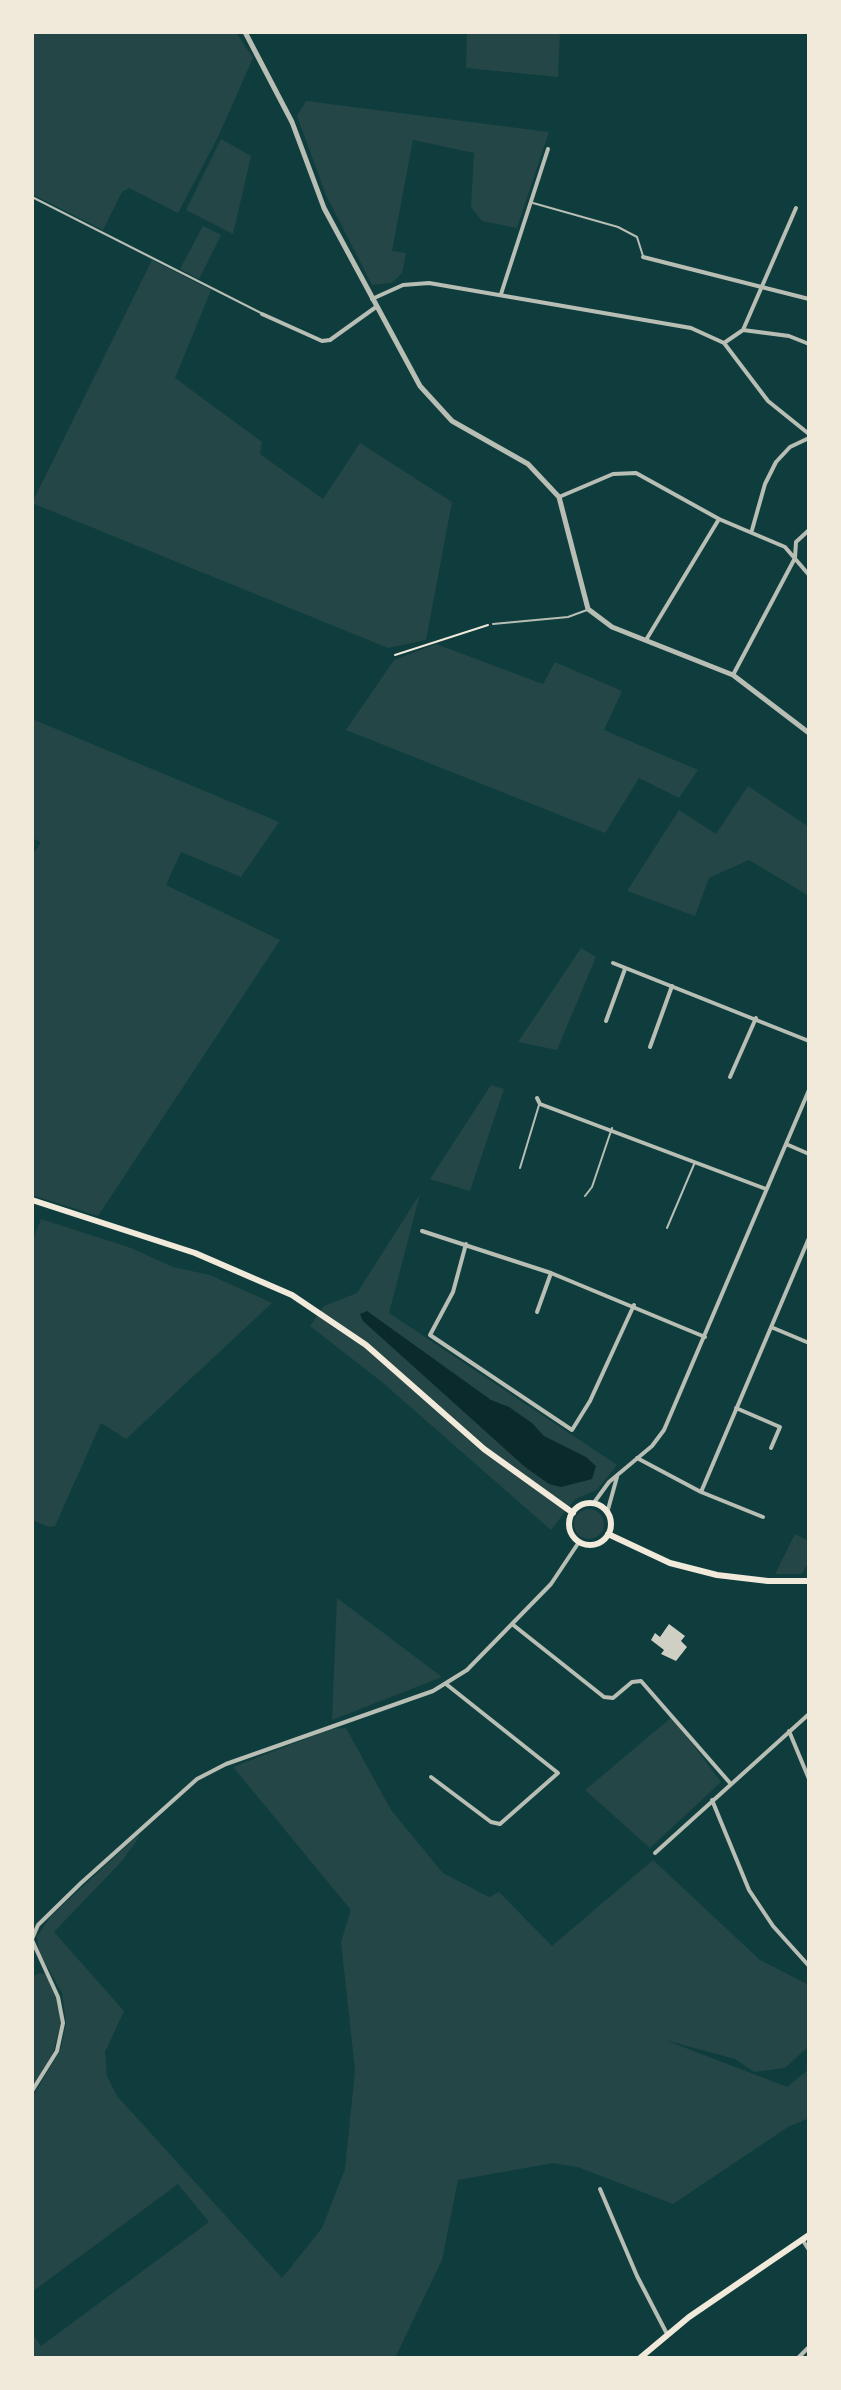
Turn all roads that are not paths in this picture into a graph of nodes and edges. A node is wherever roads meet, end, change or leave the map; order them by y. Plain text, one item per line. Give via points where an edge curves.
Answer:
1 (245, 32) edge
2 (548, 149) dead end
3 (32, 197) edge
4 (531, 202) junction
5 (796, 208) dead end
6 (643, 257) joint
7 (763, 285) junction
8 (501, 294) junction
9 (372, 299) junction
10 (809, 299) edge
11 (376, 307) junction
12 (262, 314) joint
13 (743, 330) junction
14 (724, 343) junction
15 (809, 344) edge
16 (809, 436) edge
17 (559, 497) junction
18 (719, 519) junction
19 (752, 530) junction
20 (809, 530) edge
21 (795, 558) junction
22 (809, 575) edge
23 (588, 609) junction
24 (493, 624) road end
25 (646, 641) junction
26 (733, 675) junction
27 (809, 733) edge
28 (613, 963) dead end
29 (625, 969) junction
30 (672, 986) junction
31 (756, 1018) junction
32 (606, 1021) dead end
33 (809, 1041) edge
34 (650, 1047) dead end
35 (730, 1077) dead end
36 (809, 1090) edge
37 (538, 1101) joint
38 (612, 1128) junction
39 (785, 1143) junction
40 (809, 1154) edge
41 (695, 1161) junction
42 (520, 1168) dead end
43 (766, 1189) junction
44 (585, 1196) dead end
45 (32, 1200) edge
46 (667, 1228) dead end
47 (422, 1231) dead end
48 (808, 1242) edge
49 (466, 1244) junction
50 (551, 1273) junction
51 (634, 1305) junction
52 (537, 1312) dead end
53 (771, 1327) junction
54 (705, 1337) junction
55 (809, 1343) edge
56 (736, 1408) junction
57 (771, 1448) dead end
58 (637, 1458) junction
59 (618, 1475) junction
60 (701, 1492) junction
61 (593, 1504) junction
62 (573, 1513) junction
63 (607, 1513) junction
64 (763, 1517) dead end
65 (608, 1534) junction
66 (579, 1542) junction
67 (809, 1581) edge
68 (512, 1624) junction
69 (446, 1683) junction
70 (809, 1714) edge
71 (789, 1731) junction
72 (431, 1777) dead end
73 (809, 1779) edge
74 (730, 1783) junction
75 (712, 1800) junction
76 (655, 1853) dead end
77 (32, 1940) edge
78 (809, 1966) edge
79 (32, 2091) edge
80 (600, 2189) dead end
81 (809, 2235) edge
82 (802, 2239) junction
83 (809, 2250) edge
84 (667, 2334) junction
85 (809, 2347) edge
86 (640, 2358) edge
87 (798, 2358) edge

1 - 9 street via 292,122 324,208
2 - 4 street
3 - 12 lane
4 - 6 lane via 618,227 637,237
4 - 8 street
5 - 7 street
6 - 7 street
7 - 10 street
7 - 13 street
8 - 9 street via 414,283
8 - 14 street via 691,328
9 - 11 street
11 - 12 street via 322,341
11 - 17 street via 412,374 439,410 528,464
13 - 14 street
13 - 15 street
14 - 16 street via 768,401
16 - 19 street via 776,462
17 - 18 street via 613,474 636,473
17 - 23 street
18 - 19 street
18 - 25 street
19 - 21 street
20 - 21 street via 796,542
21 - 22 street
21 - 26 street
23 - 24 lane via 568,617
23 - 25 street via 601,622
25 - 26 street
26 - 27 street
28 - 29 street
29 - 30 street
29 - 32 street
30 - 31 street
30 - 34 street
31 - 33 street
31 - 35 street
36 - 39 street
37 - 38 street
37 - 42 lane
38 - 41 street
38 - 44 lane
39 - 40 street
39 - 43 street
41 - 43 street
41 - 46 lane
43 - 54 street
45 - 62 main road via 217,1261 300,1300 366,1345 513,1472
47 - 49 street
48 - 53 street
49 - 50 street
49 - 51 street via 453,1292 430,1335 572,1430
50 - 51 street
50 - 52 street
51 - 54 street
53 - 55 street
53 - 56 street
54 - 58 street via 664,1430
56 - 57 street via 780,1427
56 - 60 street
58 - 59 street
58 - 60 street
59 - 61 street
59 - 63 street
60 - 64 street
61 - 62 main road
61 - 63 main road
62 - 66 main road via 569,1527
63 - 65 main road
65 - 66 main road via 598,1543
65 - 67 main road via 670,1563 706,1572
66 - 68 street via 551,1584
68 - 69 street via 467,1670
68 - 74 street via 604,1697 613,1698 641,1681
69 - 72 street via 558,1773 500,1824
69 - 77 street via 197,1779 81,1883 38,1925
70 - 71 street
71 - 73 street
71 - 74 street
74 - 75 street
75 - 76 street
75 - 78 street via 749,1890
77 - 79 street via 58,1997 63,2023 57,2051
80 - 84 street
81 - 82 main road
82 - 83 street
82 - 84 main road
84 - 86 main road
85 - 87 street

